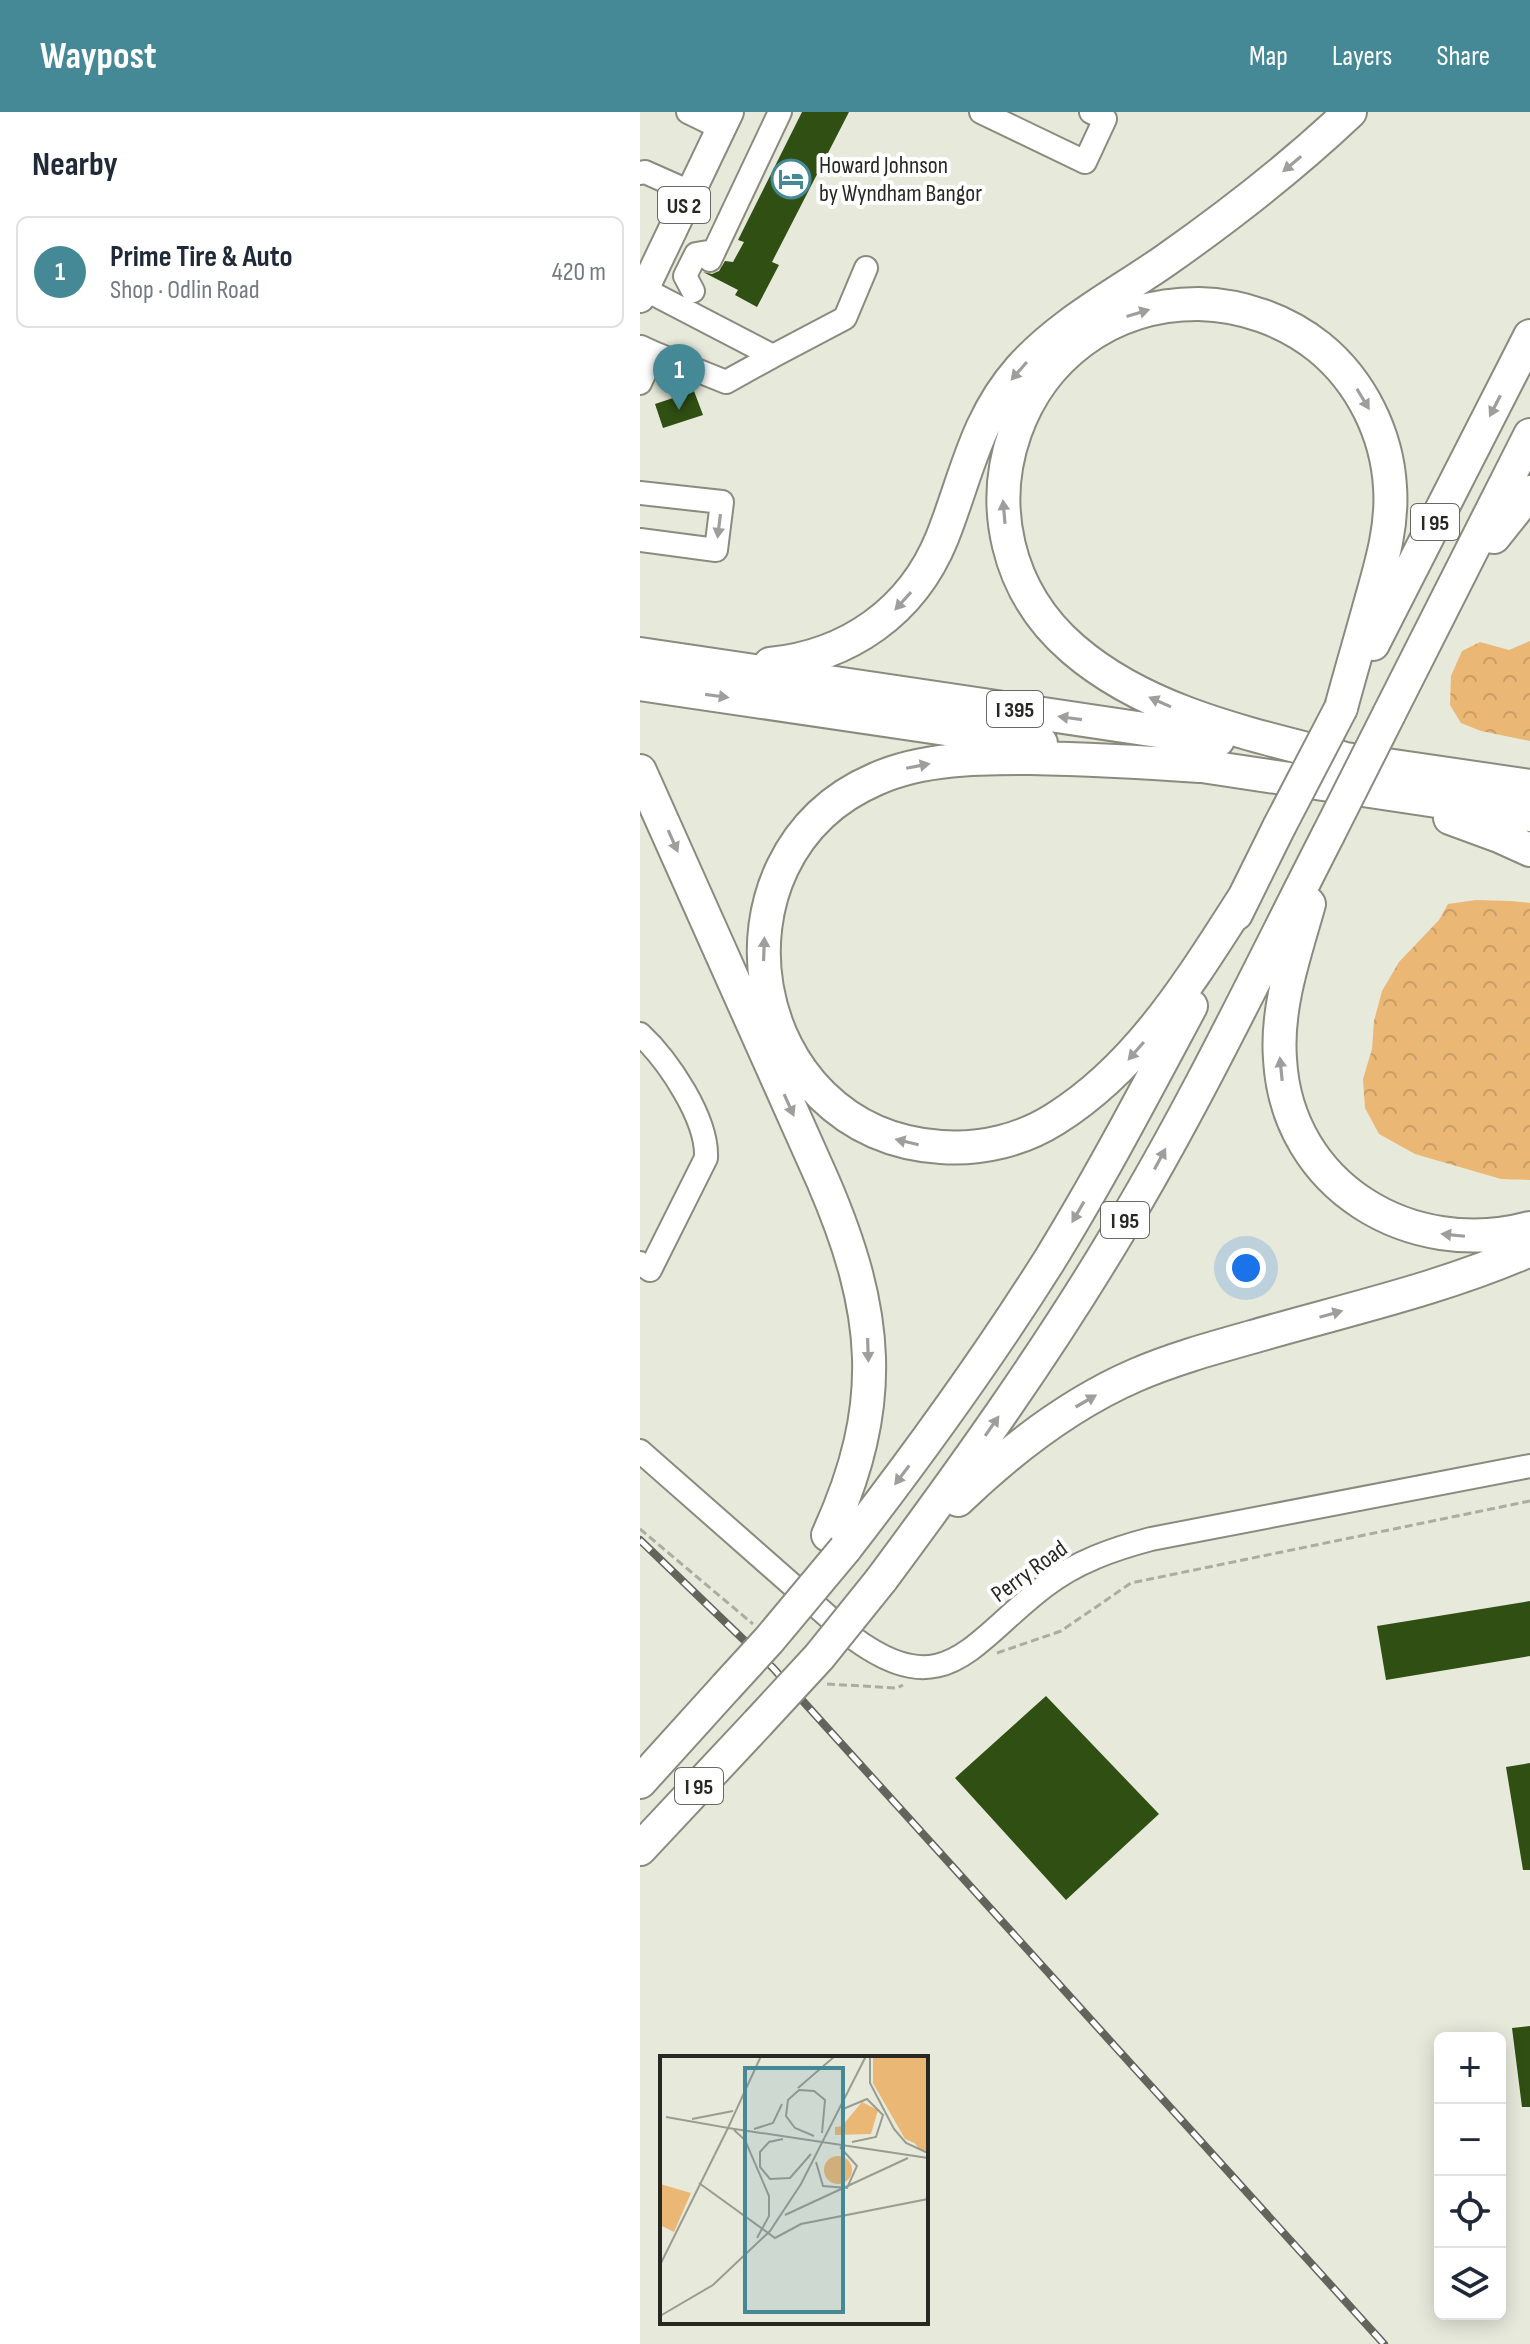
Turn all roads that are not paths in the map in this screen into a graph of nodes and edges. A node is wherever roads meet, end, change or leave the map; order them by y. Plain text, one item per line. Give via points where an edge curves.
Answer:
1 (688, 112) edge
2 (780, 112) edge
3 (981, 112) edge
4 (1091, 112) edge
5 (1350, 112) edge
6 (725, 120) edge
7 (640, 173) edge
8 (690, 192) junction
9 (866, 268) dead end
10 (701, 276) junction
11 (641, 291) edge
12 (1530, 336) edge
13 (647, 350) edge
14 (773, 356) junction
15 (640, 383) edge
16 (1530, 435) edge
17 (1530, 492) edge
18 (640, 493) edge
19 (640, 540) edge
20 (1434, 626) junction
21 (640, 654) edge
22 (719, 666) junction
23 (640, 684) edge
24 (1341, 708) junction
25 (1200, 766) junction
26 (640, 771) edge
27 (1335, 771) junction
28 (1530, 783) edge
29 (1530, 815) edge
30 (1328, 835) junction
31 (1530, 850) edge
32 (1245, 896) junction
33 (640, 1034) edge
34 (1530, 1228) edge
35 (1530, 1250) edge
36 (640, 1263) edge
37 (640, 1451) edge
38 (1530, 1466) edge
39 (836, 1542) junction
40 (881, 1580) junction
41 (640, 1782) edge
42 (640, 1849) edge

1 - 6 street
2 - 10 street
3 - 4 street via 1085,162 1105,119
5 -> 22 highway via 1232,212 1065,327 1031,357 990,412 936,551 894,611 860,636 819,655
6 - 8 main road, US 2
7 - 8 street
8 - 11 main road, US 2
9 - 14 street via 845,318
10 - 11 street
10 - 14 street
12 -> 24 highway, I 95
13 - 14 street via 726,382
13 - 15 street
16 - 20 highway, I 95
17 - 20 highway
18 -> 19 street via 722,502 716,550
20 - 30 highway, I 95, bridge
21 - 22 highway, I 395
27 -> 22 highway, I 395
23 -> 25 highway, I 395
27 -> 24 highway via 1131,688 1067,644 1024,588 1003,514 1012,439 1043,380 1096,332 1133,314 1169,306 1236,308 1310,340 1361,395 1387,459 1390,516
24 - 32 highway, I 95, bridge
25 - 27 highway, I 395
32 -> 25 highway via 1171,1007 1123,1065 1063,1114 1006,1141 931,1147 861,1124 803,1074 773,1018 763,949 777,885 807,832 857,788 911,767 978,759
26 -> 39 highway via 833,1204 860,1284 869,1348 865,1422
27 - 28 highway, I 395
27 - 29 highway, I 395
27 - 31 highway
34 -> 30 highway via 1461,1237 1406,1226 1347,1192 1303,1139 1284,1091 1279,1032 1289,974
40 -> 30 highway, I 95 via 1005,1409 1114,1241
32 -> 39 highway, I 95 via 1152,1079 1049,1260 952,1408
33 - 36 street via 684,1092 706,1142 706,1158 650,1270
40 -> 35 highway via 1006,1456 1115,1385 1175,1360 1454,1279
37 - 38 street, Perry Road via 848,1634 889,1661 921,1668 964,1655 1045,1586 1101,1554 1151,1539
39 - 41 highway, I 95, bridge via 748,1663
40 - 42 highway, I 95, bridge via 819,1657

